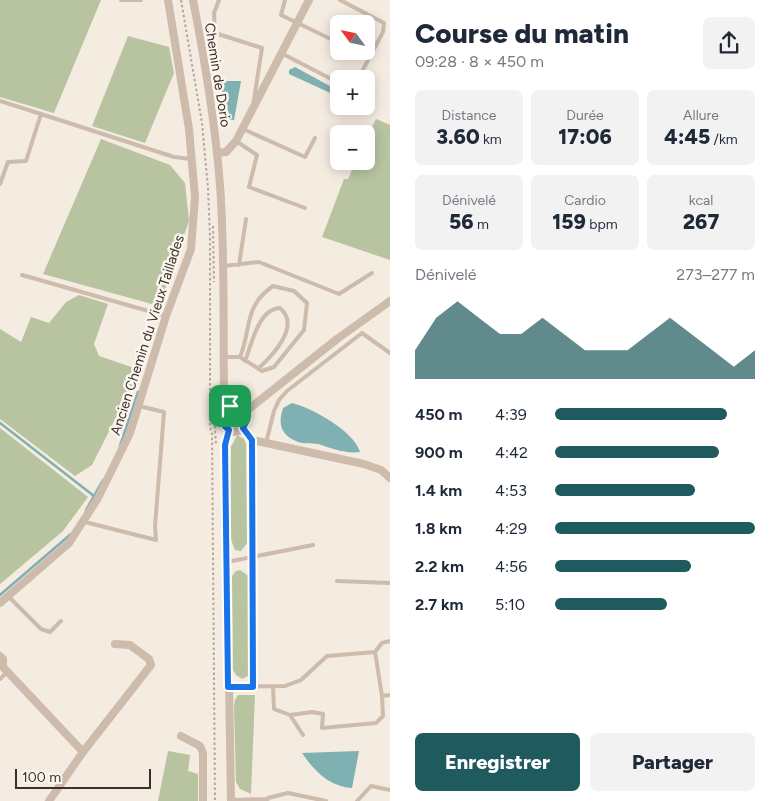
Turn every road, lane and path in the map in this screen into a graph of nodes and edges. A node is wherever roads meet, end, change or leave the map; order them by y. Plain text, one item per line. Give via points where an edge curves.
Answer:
1 (121, 0) edge
2 (141, 0) edge
3 (168, 0) edge
4 (181, 0) edge
5 (193, 0) edge
6 (219, 0) edge
7 (285, 0) edge
8 (309, 0) edge
9 (340, 0) edge
10 (369, 15) edge
11 (375, 18) edge
12 (298, 22) junction
13 (330, 38) edge
14 (375, 48) edge
15 (281, 53) junction
16 (330, 78) edge
17 (0, 101) edge
18 (253, 108) junction
19 (41, 114) junction
20 (242, 129) junction
21 (314, 138) dead end
22 (236, 141) junction
23 (217, 153) junction
24 (191, 159) junction
25 (0, 184) edge
26 (305, 208) dead end
27 (246, 219) dead end
28 (239, 265) junction
29 (222, 266) junction
30 (372, 273) dead end
31 (22, 274) dead end
32 (390, 301) edge
33 (166, 316) junction
34 (390, 353) edge
35 (224, 357) junction
36 (240, 358) junction
37 (245, 361) junction
38 (258, 369) junction
39 (139, 406) junction
40 (230, 406) junction
41 (245, 412) junction
42 (243, 428) junction
43 (229, 430) junction
44 (252, 440) junction
45 (266, 443) junction
46 (390, 478) edge
47 (84, 522) junction
48 (313, 545) dead end
49 (251, 558) junction
50 (226, 562) junction
51 (337, 581) dead end
52 (390, 583) edge
53 (8, 596) junction
54 (0, 603) edge
55 (61, 621) dead end
56 (390, 642) edge
57 (115, 644) dead end
58 (375, 652) junction
59 (0, 656) edge
60 (4, 670) edge
61 (0, 679) edge
62 (273, 686) junction
63 (228, 687) junction
64 (253, 687) junction
65 (390, 694) edge
66 (382, 696) junction
67 (290, 715) junction
68 (303, 735) dead end
69 (181, 736) dead end
70 (83, 752) junction
71 (390, 790) edge
72 (230, 800) edge
73 (268, 800) edge
74 (49, 801) edge
75 (202, 801) edge
76 (215, 801) edge
77 (326, 801) edge
78 (357, 801) edge

1 - 2 lane
3 - 24 street, Ancien Chemin du Vieux Taillades
4 - 76 path via 202,123 208,196
5 - 23 street, Chemin de Dorio
6 - 18 lane via 214,13 214,33 262,48
7 - 12 lane via 281,15
8 - 12 street
9 - 10 lane
11 - 14 lane via 384,23 384,32
12 - 13 lane
12 - 15 street
15 - 16 lane
15 - 18 street
17 - 19 lane
18 - 20 street
19 - 24 lane via 174,157
19 - 25 lane via 26,161 8,162
20 - 21 lane via 305,156
20 - 22 street
22 - 23 street via 226,152
22 - 26 lane via 257,155 249,187
23 - 29 street, Chemin de Dorio
24 - 33 street, Ancien Chemin du Vieux Taillades via 195,209 191,249
27 - 28 lane
28 - 29 lane
28 - 30 lane via 258,262 338,294
29 - 35 street, Chemin de Dorio
31 - 33 lane
32 - 41 street
33 - 39 street, Ancien Chemin du Vieux Taillades
34 - 45 lane via 362,333 279,400
35 - 36 lane
35 - 40 street, Chemin de Dorio via 224,391
36 - 37 lane
36 - 38 lane via 248,317 260,295 273,286 294,291 306,303 304,330 274,367
37 - 38 lane
37 - 38 lane via 267,313 280,308 289,322 283,339
39 - 47 street, Ancien Chemin du Vieux Taillades via 119,458
39 - 47 lane via 164,412 156,540
40 - 41 street via 237,406
40 - 43 street via 221,418
41 - 42 street via 247,420
42 - 43 street
42 - 44 street
43 - 50 street via 225,445
44 - 45 street
44 - 49 lane
45 - 46 street via 364,464 381,470
47 - 53 street, Ancien Chemin du Vieux Taillades via 69,543
48 - 49 lane
49 - 50 lane
49 - 64 lane
50 - 63 street
51 - 52 lane
53 - 54 street, Ancien Chemin du Vieux Taillades
53 - 55 lane via 41,629 50,632
56 - 58 lane via 382,643
57 - 70 street via 130,645 149,659 151,665
58 - 62 lane via 327,656 301,680 285,686
58 - 66 lane
59 - 60 street
60 - 61 lane
60 - 70 street
62 - 64 lane
62 - 67 lane via 274,709
63 - 64 lane
63 - 72 street
65 - 66 lane
66 - 67 lane via 383,716 376,723 322,728 323,714
67 - 68 lane
69 - 75 street via 200,746 203,753
70 - 74 street
71 - 78 lane via 371,786
72 - 73 lane
73 - 77 lane via 288,793

